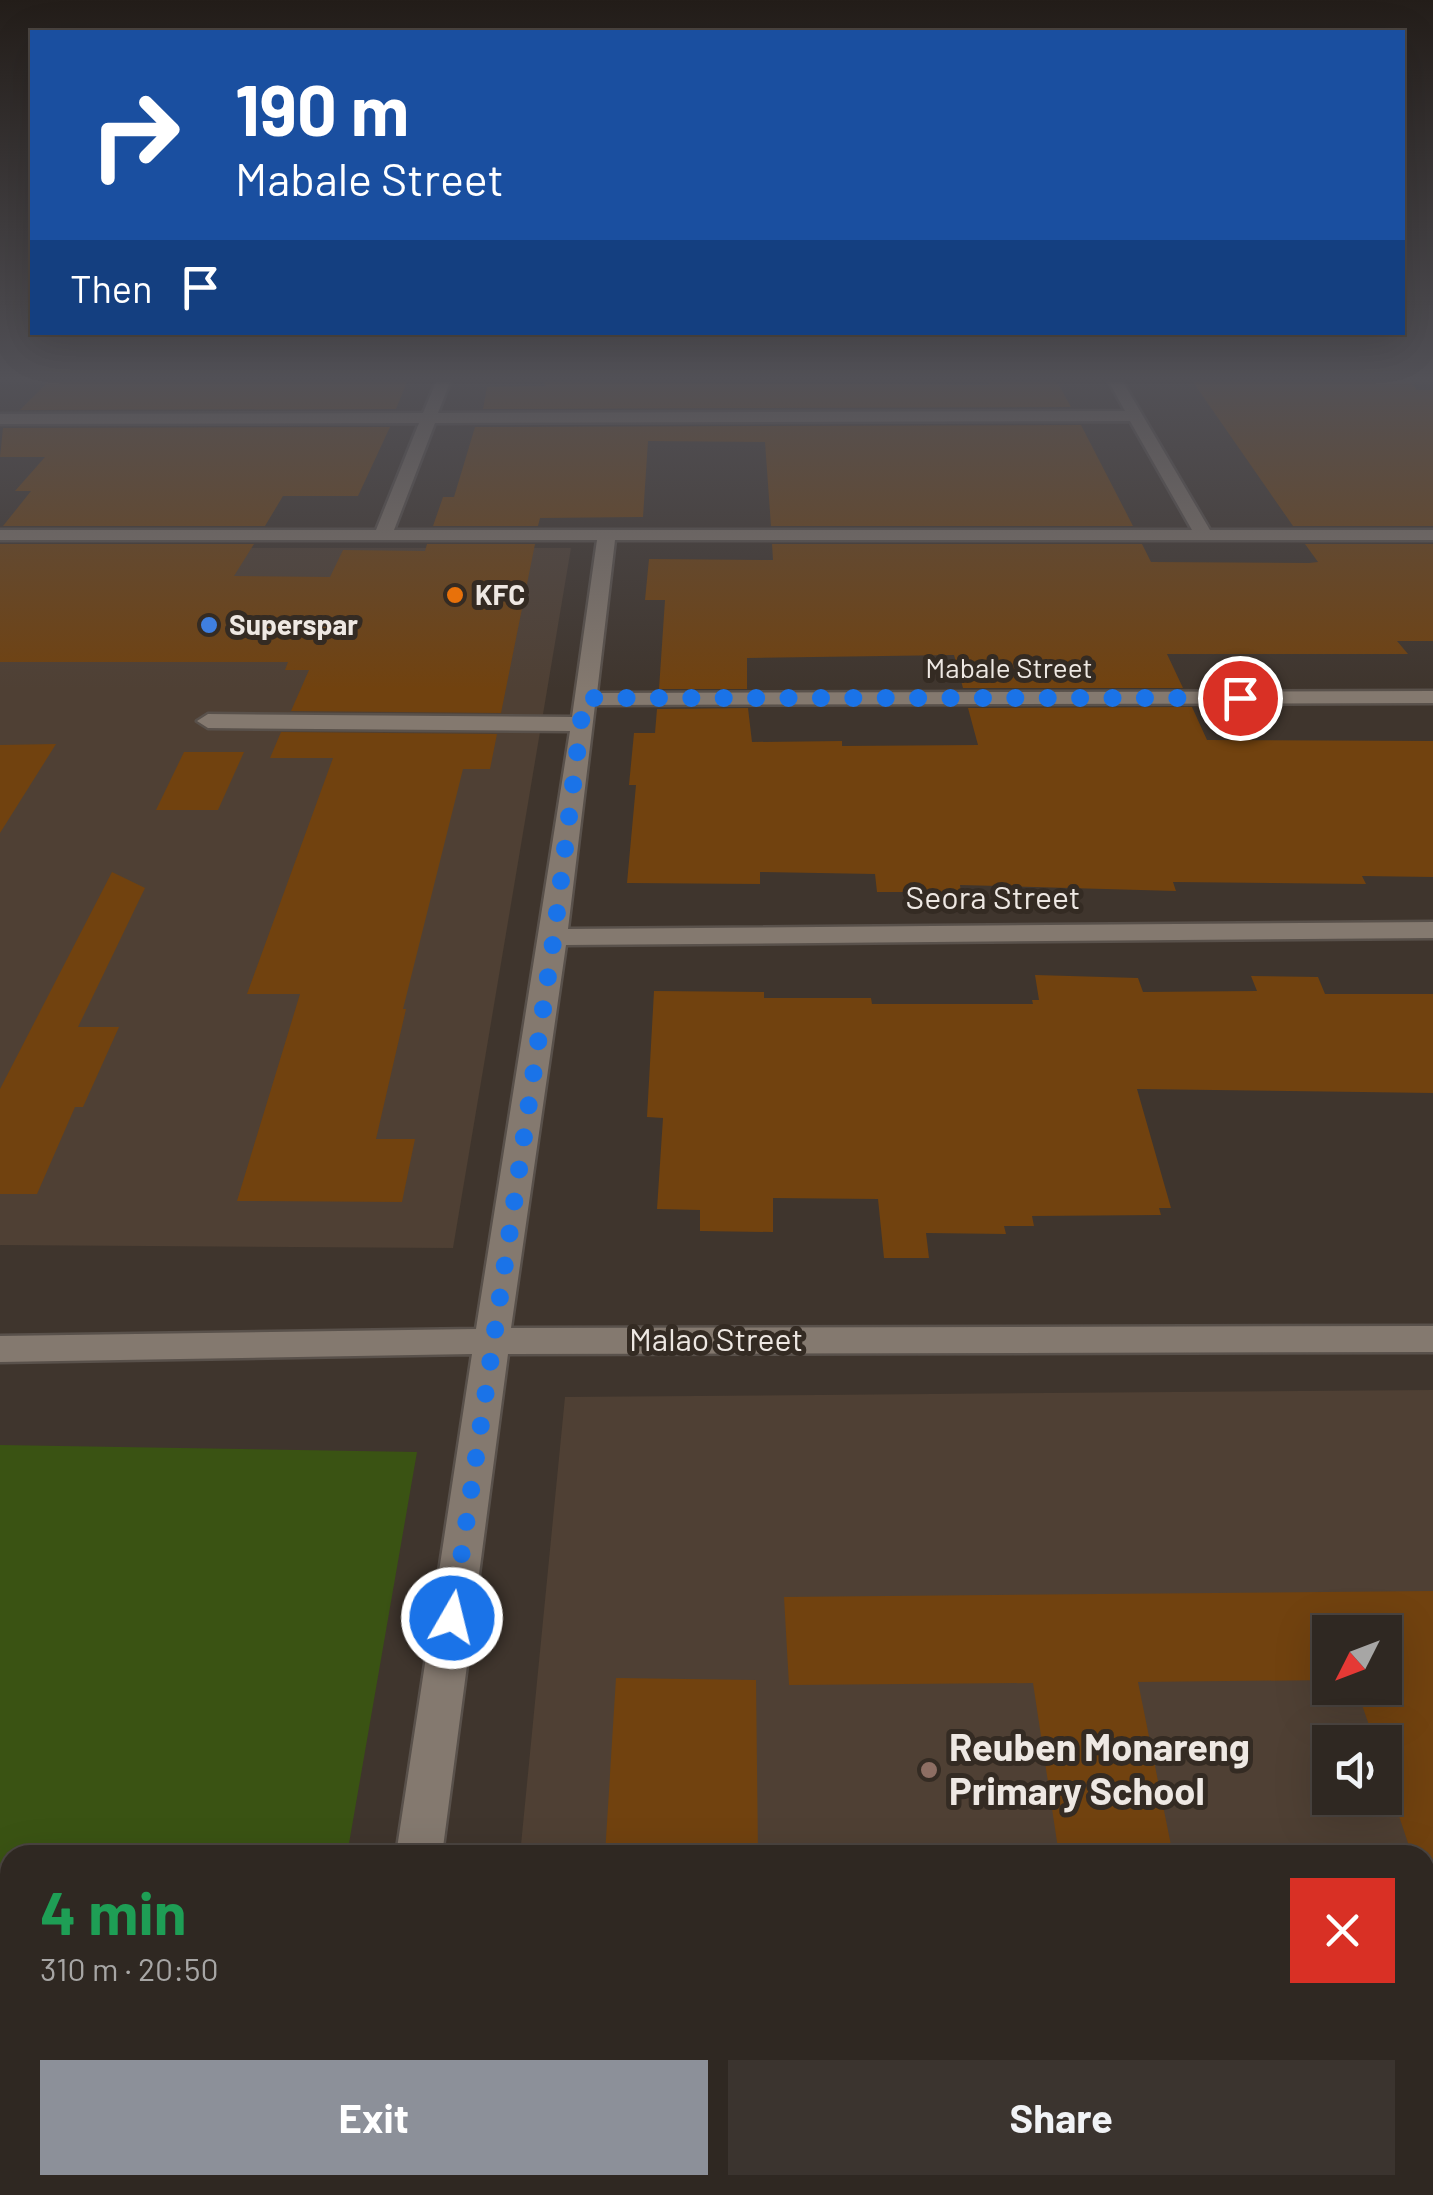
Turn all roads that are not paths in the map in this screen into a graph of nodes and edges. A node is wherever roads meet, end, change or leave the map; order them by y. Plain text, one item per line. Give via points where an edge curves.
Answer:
1 (402, 484) edge
2 (1174, 484) edge
3 (383, 534) junction
4 (606, 535) junction
5 (1204, 535) junction
6 (1433, 535) edge
7 (0, 536) edge
8 (1433, 698) edge
9 (582, 711) junction
10 (208, 721) dead end
11 (1433, 930) edge
12 (554, 936) junction
13 (1433, 1339) edge
14 (492, 1341) junction
15 (0, 1349) edge
16 (420, 1845) edge

1 - 3 street
2 - 5 street
3 - 4 street
3 - 7 street
4 - 5 street
4 - 9 street
5 - 6 street
8 - 9 street, Mabale Street
9 - 10 street, Mabale Street
9 - 12 street
11 - 12 street, Seora Street
12 - 14 street
13 - 14 street, Malao Street
14 - 15 street, Malao Street
14 - 16 street

